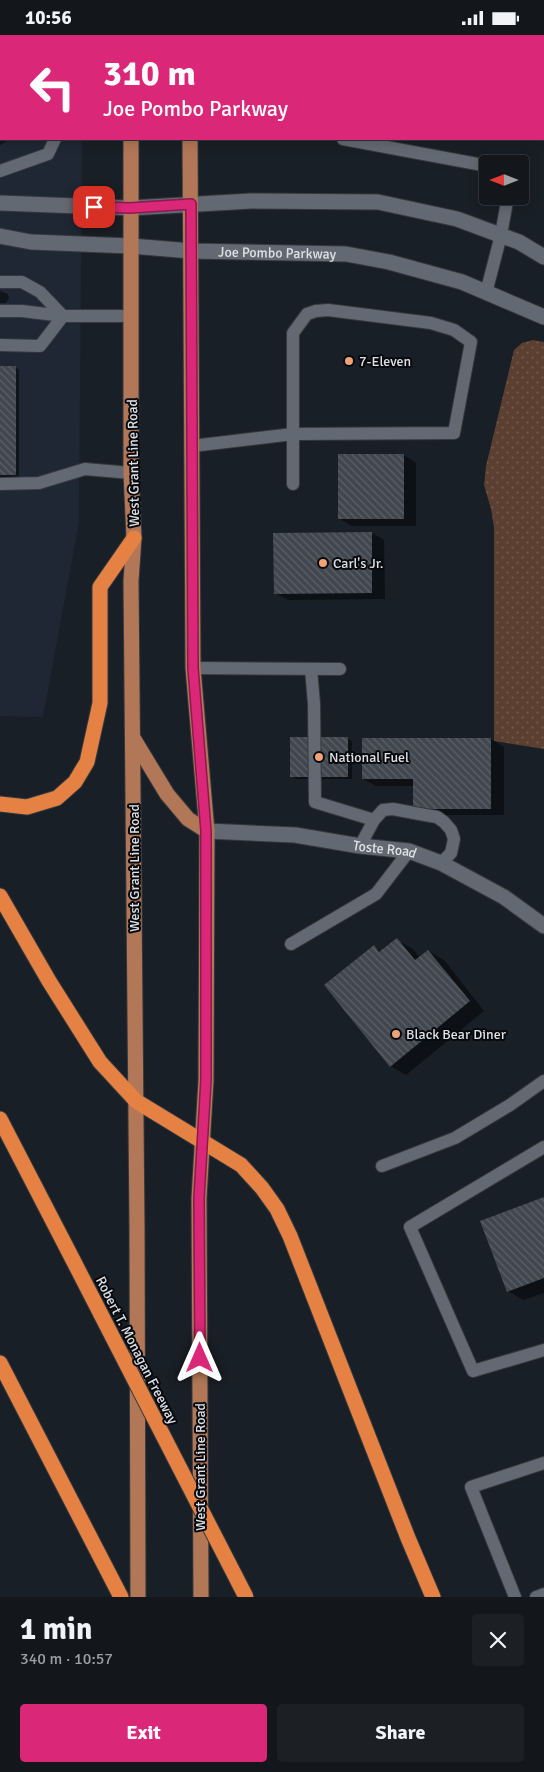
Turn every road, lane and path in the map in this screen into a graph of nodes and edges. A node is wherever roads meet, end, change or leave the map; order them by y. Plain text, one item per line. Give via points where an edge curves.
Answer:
1 (55, 140) edge
2 (131, 140) edge
3 (190, 140) edge
4 (348, 140) edge
5 (479, 164) edge
6 (0, 171) edge
7 (0, 203) edge
8 (191, 204) junction
9 (506, 205) edge
10 (130, 208) junction
11 (501, 235) junction
12 (0, 236) edge
13 (131, 246) junction
14 (191, 251) junction
15 (544, 257) edge
16 (0, 282) edge
17 (486, 293) junction
18 (0, 311) edge
19 (63, 316) junction
20 (132, 316) junction
21 (544, 317) edge
22 (0, 345) edge
23 (293, 434) junction
24 (192, 446) junction
25 (132, 473) junction
26 (0, 483) edge
27 (293, 484) dead end
28 (134, 538) junction
29 (193, 668) junction
30 (312, 669) junction
31 (340, 669) dead end
32 (133, 737) junction
33 (0, 805) edge
34 (374, 820) junction
35 (206, 831) junction
36 (360, 847) junction
37 (409, 851) junction
38 (441, 863) junction
39 (0, 896) edge
40 (544, 926) edge
41 (291, 944) dead end
42 (544, 1081) edge
43 (136, 1101) junction
44 (0, 1119) edge
45 (202, 1141) junction
46 (544, 1147) edge
47 (382, 1166) dead end
48 (544, 1350) edge
49 (0, 1363) edge
50 (544, 1463) edge
51 (544, 1594) edge
52 (121, 1597) edge
53 (138, 1597) edge
54 (201, 1597) edge
55 (246, 1597) edge
56 (433, 1597) edge
57 (515, 1597) edge
58 (536, 1597) edge

1 - 6 lane via 48,155
2 - 10 main road, West Grant Line Road
3 - 8 main road, West Grant Line Road
4 - 5 lane
7 - 10 street
8 - 10 street
8 - 11 street via 378,202 458,219
8 - 14 main road, West Grant Line Road
9 - 11 lane
10 - 13 main road, West Grant Line Road
11 - 15 street
11 - 17 lane
12 - 13 street, Joe Pombo Parkway via 31,242
13 - 14 street, Joe Pombo Parkway
13 - 20 main road, West Grant Line Road
14 - 17 street, Joe Pombo Parkway via 346,254 462,282
14 - 24 main road, West Grant Line Road
16 - 19 lane via 22,282 40,292
17 - 21 street, Joe Pombo Parkway
18 - 19 lane
19 - 20 lane
19 - 22 lane via 40,346
20 - 25 main road, West Grant Line Road
23 - 23 lane via 293,333 307,314 328,310 432,323 454,330 471,342 454,433
23 - 24 lane
23 - 27 lane
24 - 29 main road, West Grant Line Road
25 - 26 lane via 85,469 39,483
25 - 28 main road, West Grant Line Road
28 - 32 main road, West Grant Line Road
28 - 33 highway via 100,587 100,703 87,763 75,783 57,798 27,807
29 - 30 lane
29 - 35 main road, West Grant Line Road
30 - 31 lane
30 - 34 lane via 315,803
32 - 35 main road via 167,795 188,819
32 - 43 main road, West Grant Line Road
34 - 36 lane
34 - 38 lane via 383,810 393,809 437,817 451,831 454,839 451,853
35 - 36 street, Toste Road via 295,835
35 - 45 main road, West Grant Line Road via 206,1080
36 - 37 street, Toste Road
37 - 38 street, Toste Road
37 - 41 lane via 376,894
38 - 40 street, Toste Road via 504,897
39 - 43 highway via 100,1062
42 - 47 lane via 455,1138
43 - 45 highway
43 - 53 main road, West Grant Line Road
44 - 55 highway, Robert T. Monagan Freeway, bridge
45 - 54 main road, West Grant Line Road via 199,1198
45 - 56 highway via 241,1165 277,1209
46 - 48 lane via 410,1227 474,1371
49 - 52 highway
50 - 57 lane via 471,1487
51 - 58 lane

